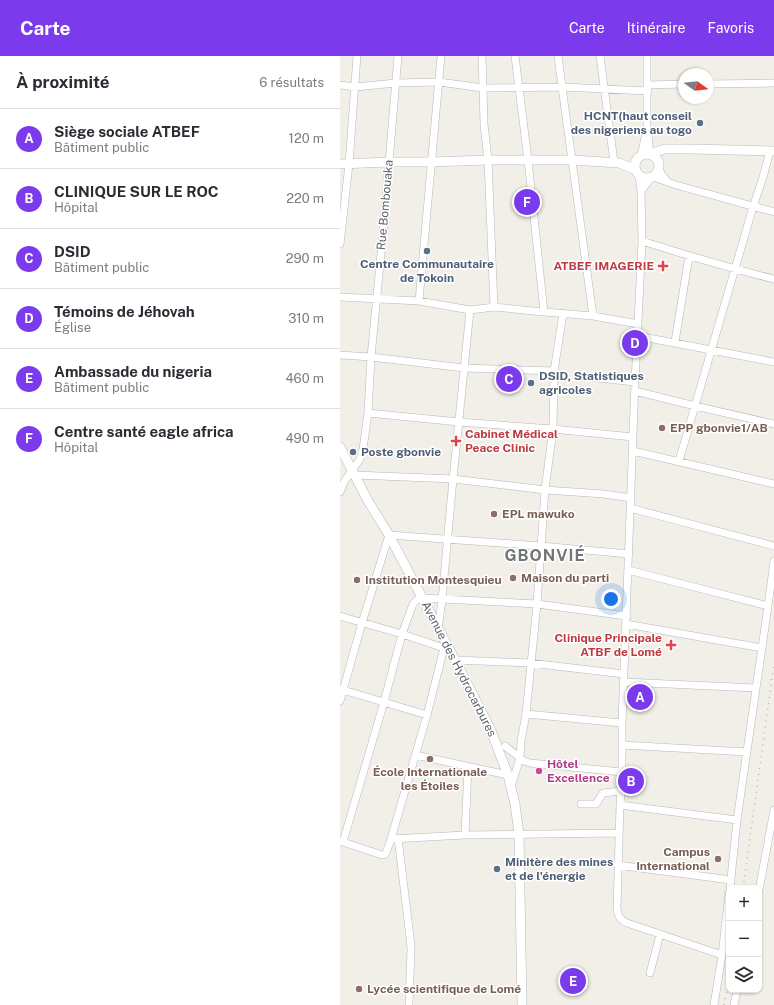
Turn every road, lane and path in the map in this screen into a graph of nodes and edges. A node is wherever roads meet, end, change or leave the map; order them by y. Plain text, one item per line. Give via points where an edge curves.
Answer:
1 (357, 56) edge
2 (398, 56) edge
3 (441, 56) edge
4 (482, 56) edge
5 (515, 56) edge
6 (558, 56) edge
7 (600, 56) edge
8 (648, 56) edge
9 (439, 82) junction
10 (396, 83) junction
11 (774, 83) edge
12 (714, 84) edge
13 (340, 85) edge
14 (678, 85) edge
15 (355, 87) junction
16 (519, 87) junction
17 (562, 87) junction
18 (483, 88) junction
19 (648, 88) junction
20 (604, 89) junction
21 (672, 149) junction
22 (772, 151) edge
23 (645, 156) junction
24 (488, 160) junction
25 (528, 160) junction
26 (572, 160) junction
27 (389, 162) junction
28 (432, 162) junction
29 (616, 162) junction
30 (345, 164) edge
31 (655, 172) junction
32 (637, 173) junction
33 (641, 191) junction
34 (753, 207) junction
35 (774, 212) edge
36 (642, 241) junction
37 (340, 244) edge
38 (689, 256) junction
39 (735, 269) junction
40 (774, 279) edge
41 (340, 296) edge
42 (377, 298) junction
43 (419, 301) junction
44 (494, 307) junction
45 (470, 310) junction
46 (544, 312) junction
47 (563, 314) junction
48 (593, 316) junction
49 (638, 324) junction
50 (638, 336) junction
51 (675, 342) junction
52 (711, 350) junction
53 (340, 355) edge
54 (371, 357) junction
55 (774, 362) edge
56 (464, 368) junction
57 (554, 371) junction
58 (580, 376) dead end
59 (635, 382) junction
60 (635, 392) junction
61 (695, 406) junction
62 (368, 413) junction
63 (459, 422) junction
64 (774, 424) edge
65 (553, 429) junction
66 (633, 437) junction
67 (340, 447) edge
68 (633, 451) junction
69 (344, 460) edge
70 (679, 461) junction
71 (354, 473) junction
72 (453, 480) junction
73 (774, 484) edge
74 (545, 490) junction
75 (340, 492) edge
76 (631, 498) junction
77 (630, 508) junction
78 (389, 534) junction
79 (448, 539) junction
80 (541, 546) junction
81 (774, 546) edge
82 (629, 554) junction
83 (774, 561) edge
84 (628, 570) junction
85 (772, 587) edge
86 (422, 598) junction
87 (442, 600) junction
88 (537, 604) junction
89 (768, 606) junction
90 (340, 616) edge
91 (626, 620) junction
92 (362, 623) junction
93 (438, 629) junction
94 (402, 634) junction
95 (446, 647) junction
96 (762, 648) junction
97 (456, 660) junction
98 (530, 663) junction
99 (624, 678) junction
100 (756, 688) junction
101 (342, 689) edge
102 (340, 701) edge
103 (384, 702) junction
104 (526, 714) junction
105 (427, 715) junction
106 (622, 722) junction
107 (521, 741) junction
108 (496, 742) junction
109 (622, 745) junction
110 (505, 746) junction
111 (746, 752) junction
112 (415, 755) junction
113 (520, 758) junction
114 (530, 763) junction
115 (468, 767) junction
116 (517, 768) junction
117 (506, 771) junction
118 (622, 772) junction
119 (511, 787) junction
120 (620, 791) junction
121 (581, 804) dead end
122 (620, 805) junction
123 (774, 814) edge
124 (737, 820) junction
125 (618, 833) junction
126 (519, 834) junction
127 (465, 835) junction
128 (394, 838) junction
129 (342, 842) edge
130 (617, 864) junction
131 (730, 880) junction
132 (730, 885) edge
133 (760, 885) edge
134 (726, 920) edge
135 (660, 934) junction
136 (722, 955) junction
137 (650, 973) dead end
138 (736, 993) edge
139 (409, 1005) edge
140 (522, 1005) edge
141 (714, 1005) edge
142 (734, 1005) edge

1 - 15 street
2 - 10 street, Rue Bombouaka
3 - 9 street
4 - 18 street
5 - 16 street
6 - 17 street
7 - 20 street
8 - 19 street
9 - 10 street
9 - 18 street
9 - 28 street
10 - 15 street
10 - 27 street, Rue Bombouaka
11 - 12 street
13 - 15 street
14 - 19 street
15 - 30 street
16 - 17 street
16 - 18 street
16 - 25 street
17 - 20 street
17 - 26 street
18 - 24 street
19 - 20 street
19 - 23 street
20 - 29 street
21 - 22 main road
21 - 23 main road
21 - 31 main road via 662,158
22 - 34 street
23 - 29 main road
23 - 31 main road via 657,159
23 - 32 main road via 635,164
24 - 25 main road
24 - 28 main road
24 - 44 street
25 - 26 main road
25 - 46 street
26 - 29 main road
26 - 48 street
27 - 28 main road
27 - 30 main road
27 - 42 street, Rue Bombouaka
28 - 43 street
29 - 32 main road
30 - 37 street
31 - 32 main road via 645,178
31 - 33 street
31 - 34 street via 669,182
32 - 33 street
33 - 36 street
34 - 35 street
34 - 39 street
36 - 38 street
36 - 49 street
38 - 39 street
38 - 51 street
39 - 40 street
39 - 52 street
41 - 42 street
42 - 43 street
42 - 54 street, Rue Bombouaka
43 - 45 street
44 - 45 street
44 - 46 street
45 - 56 street
46 - 47 street
47 - 48 street
47 - 57 street
48 - 49 street
49 - 50 street
50 - 51 street
50 - 59 street
51 - 52 street
52 - 55 street
52 - 61 street
53 - 54 street
54 - 56 street
54 - 62 street, Rue Bombouaka
56 - 57 street
56 - 63 street
57 - 65 street
58 - 59 street
59 - 60 street
60 - 61 street
60 - 66 street
61 - 64 street
61 - 70 street
62 - 63 street
62 - 71 street, Rue Bombouaka via 362,454
63 - 65 street
63 - 72 street
65 - 66 street
65 - 74 street
66 - 68 street
67 - 69 main road, Avenue des Hydrocarbures
68 - 70 street
68 - 76 street
69 - 71 main road, Avenue des Hydrocarbures
70 - 73 street
71 - 72 street
71 - 75 street, Rue Bombouaka via 344,482
71 - 78 main road, Avenue des Hydrocarbures
72 - 74 street
72 - 79 street
74 - 76 street
74 - 80 street
76 - 77 street
77 - 81 street
77 - 82 street
78 - 79 street
78 - 86 main road, Avenue des Hydrocarbures
78 - 92 street
79 - 80 street
79 - 87 street
80 - 82 street
80 - 88 street
82 - 84 street
83 - 85 street
84 - 89 street
84 - 91 street
85 - 89 street
86 - 87 street
86 - 93 main road, Avenue des Hydrocarbures
86 - 94 street via 413,604
87 - 88 street
87 - 93 street
88 - 91 street
88 - 98 street
89 - 96 street
90 - 92 street
91 - 96 street
91 - 99 street
92 - 94 street
92 - 101 street
93 - 95 main road, Avenue des Hydrocarbures
94 - 95 street
94 - 103 street
95 - 97 main road, Avenue des Hydrocarbures
95 - 105 street
96 - 100 street
97 - 98 street
97 - 108 main road, Avenue des Hydrocarbures
98 - 99 street
98 - 104 street
99 - 100 street
99 - 106 street
100 - 111 street
101 - 102 street
101 - 103 street
103 - 105 street
103 - 129 street
104 - 106 street
104 - 107 street
105 - 112 street
106 - 109 street
107 - 110 street via 512,746
107 - 113 street
108 - 110 street
108 - 117 main road, Avenue des Hydrocarbures
109 - 111 street
109 - 118 street
110 - 113 street
111 - 124 street
112 - 115 street
112 - 128 street
113 - 114 street
113 - 116 street
114 - 116 street
114 - 118 street
115 - 117 street
115 - 127 street
116 - 117 street
116 - 119 street
117 - 119 main road, Avenue des Hydrocarbures
118 - 120 street
119 - 126 main road, Avenue des Hydrocarbures
120 - 121 street via 603,793 596,804
120 - 122 street
122 - 124 street
122 - 125 street
123 - 133 street
124 - 131 street
125 - 126 street
125 - 130 street
126 - 127 street
126 - 140 main road, Avenue des Hydrocarbures
127 - 128 street
128 - 129 street via 386,853 382,855
128 - 139 street via 410,937
130 - 131 street
130 - 135 street via 618,916 627,923
131 - 132 street
134 - 136 street
135 - 136 street
135 - 137 street
136 - 141 street
138 - 142 street

